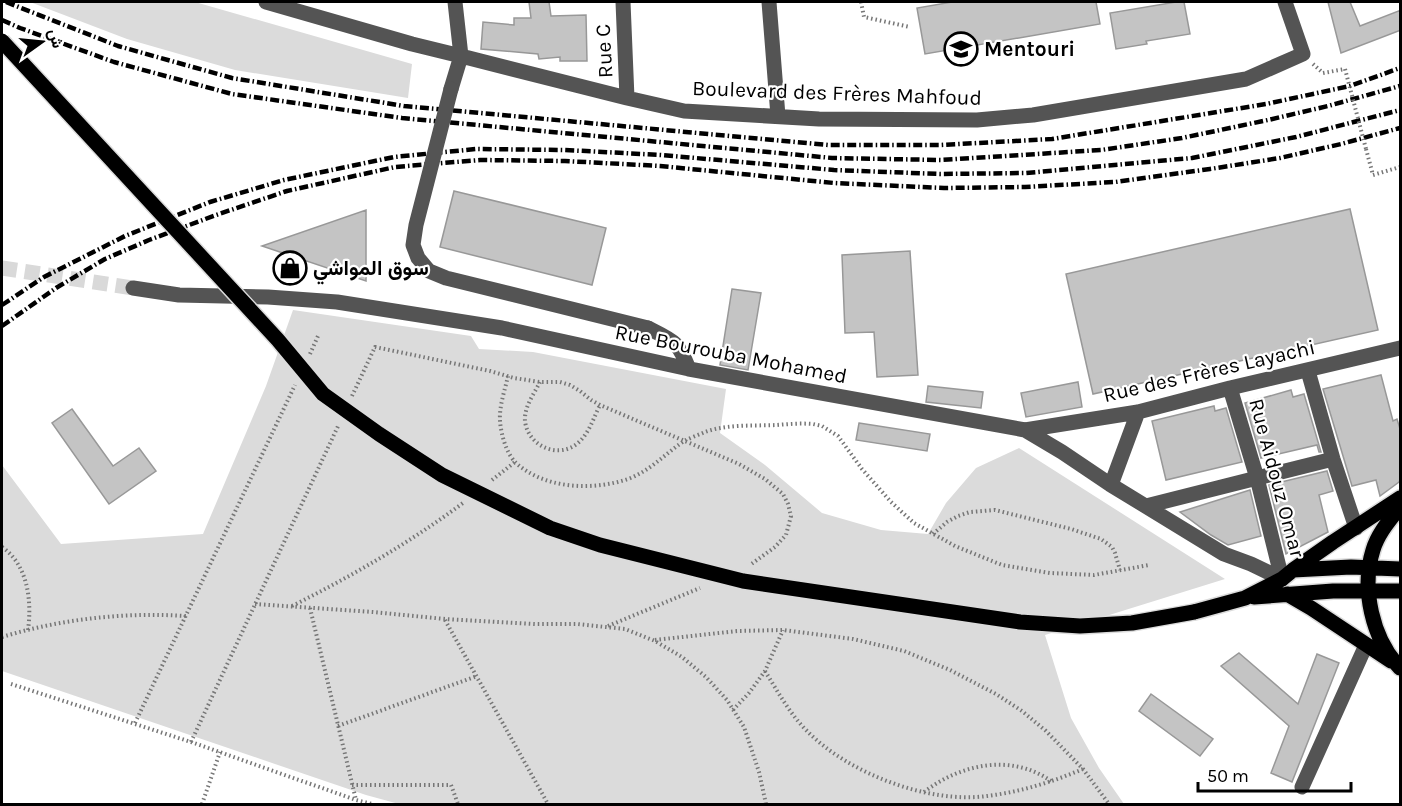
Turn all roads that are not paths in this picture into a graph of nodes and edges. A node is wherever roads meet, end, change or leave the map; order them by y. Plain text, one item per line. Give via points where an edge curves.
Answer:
1 (266, 2) edge
2 (455, 2) edge
3 (623, 2) edge
4 (769, 2) edge
5 (1285, 2) edge
6 (2, 41) edge
7 (461, 56) junction
8 (627, 98) junction
9 (778, 116) junction
10 (133, 288) tunnel mouth
11 (1401, 348) edge
12 (689, 369) junction
13 (1308, 370) junction
14 (1230, 388) junction
15 (1138, 412) junction
16 (1025, 430) junction
17 (1333, 459) junction
18 (1257, 478) junction
19 (1111, 485) junction
20 (1401, 498) edge
21 (1146, 506) junction
22 (1401, 507) edge
23 (1356, 528) junction
24 (1370, 567) junction
25 (1401, 569) edge
26 (1288, 575) junction
27 (1368, 591) junction
28 (1401, 591) edge
29 (1287, 594) junction
30 (1245, 598) junction
31 (1366, 645) junction
32 (1399, 666) edge
33 (1302, 787) dead end

1 - 7 street, Boulevard des Frères Mahfoud
2 - 7 street
3 - 8 street, Rue C
4 - 9 street
5 - 9 street, Boulevard des Frères Mahfoud via 1303,54 1246,79 1033,115 976,120
6 - 30 main road, bridge via 278,340 323,394 442,475 550,528 600,545 743,581 1009,621 1080,626 1132,623
7 - 8 street, Boulevard des Frères Mahfoud
7 - 12 street, bridge via 416,225 413,245 423,265 446,278 648,328 673,340
8 - 9 street, Boulevard des Frères Mahfoud via 684,111
10 - 12 street, Rue Bourouba Mohamed via 179,296 337,302 502,328
11 - 13 street, Rue des Frères Layachi
12 - 16 street, Rue Bourouba Mohamed
13 - 14 street, Rue des Frères Layachi
13 - 17 street
14 - 15 street, Rue des Frères Layachi
14 - 18 street, Rue Aidouz Omar
15 - 16 street, Rue des Frères Layachi
15 - 19 street
16 - 19 street, Rue Bourouba Mohamed
17 - 18 street
17 - 23 street
18 - 21 street
18 - 26 street, Rue Aidouz Omar
19 - 21 street, Rue Bourouba Mohamed
20 - 23 main road
21 - 26 street, Rue Bourouba Mohamed via 1224,554
22 - 24 main road via 1379,535
23 - 26 main road
24 - 25 main road
24 - 26 main road
24 - 27 main road
26 - 30 main road
27 - 28 main road
27 - 29 main road
27 - 32 main road via 1382,642
29 - 30 main road
29 - 31 main road
31 - 32 main road
31 - 33 street

